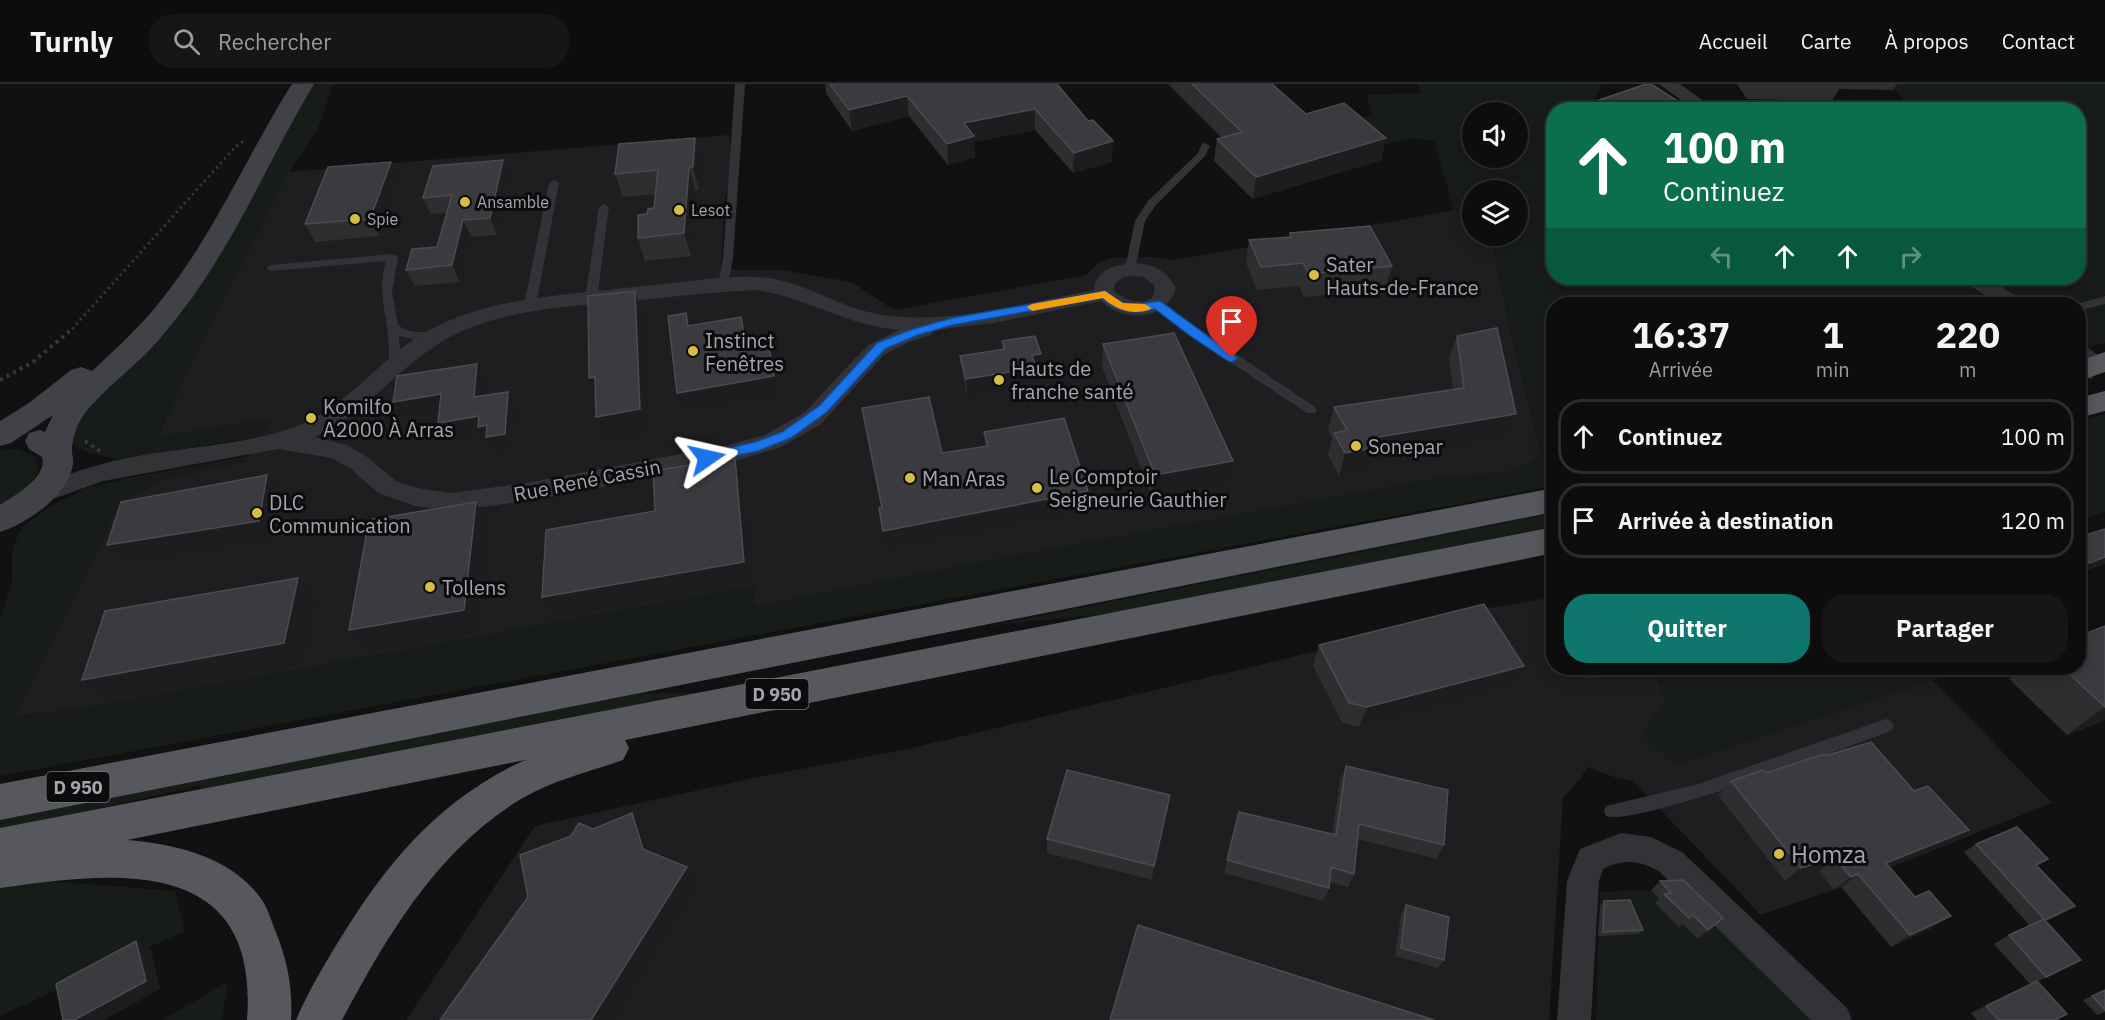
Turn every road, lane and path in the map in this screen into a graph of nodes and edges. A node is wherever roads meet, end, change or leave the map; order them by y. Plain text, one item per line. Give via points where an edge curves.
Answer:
1 (303, 84) edge
2 (740, 84) edge
3 (1668, 84) edge
4 (1696, 102) edge
5 (274, 133) junction
6 (1206, 146) dead end
7 (554, 183) dead end
8 (604, 207) dead end
9 (272, 268) dead end
10 (1130, 269) junction
11 (723, 285) junction
12 (1984, 285) edge
13 (1105, 294) junction
14 (2003, 297) edge
15 (591, 299) junction
16 (2105, 300) edge
17 (1156, 304) junction
18 (530, 305) junction
19 (2086, 305) edge
20 (864, 318) junction
21 (952, 321) junction
22 (393, 327) junction
23 (437, 335) junction
24 (876, 350) junction
25 (2105, 362) edge
26 (395, 364) junction
27 (2086, 369) edge
28 (0, 380) edge
29 (2105, 401) edge
30 (2086, 406) edge
31 (1311, 410) dead end
32 (345, 411) junction
33 (0, 435) edge
34 (0, 440) edge
35 (266, 444) junction
36 (57, 457) junction
37 (350, 457) junction
38 (104, 472) junction
39 (1546, 502) edge
40 (21, 507) edge
41 (0, 538) edge
42 (1546, 542) edge
43 (1126, 625) junction
44 (1886, 726) dead end
45 (156, 771) junction
46 (0, 788) edge
47 (0, 802) edge
48 (1612, 811) dead end
49 (0, 847) edge
50 (0, 869) edge
51 (269, 1020) edge
52 (318, 1020) edge
53 (1574, 1020) edge
54 (1835, 1020) edge

1 - 5 main road
2 - 11 lane
3 - 4 street
5 - 28 path via 258,132 236,146 51,350
5 - 33 main road via 172,282 136,326 71,386
5 - 36 main road via 190,280 146,337 69,414 59,430
6 - 10 lane via 1140,221
7 - 18 lane
8 - 15 lane
9 - 22 lane via 393,257 385,287
10 - 13 street via 1109,277 1104,285
10 - 17 street via 1148,272 1162,280 1166,291
11 - 15 street
11 - 20 street via 777,286
12 - 14 street
13 - 17 street via 1114,303 1130,308
13 - 21 street
15 - 18 street
16 - 19 lane
17 - 31 lane via 1193,333
18 - 23 street via 483,316
20 - 21 street via 896,323
20 - 24 street via 878,334
21 - 24 street, Rue René Cassin
22 - 23 lane via 411,336
22 - 26 lane
23 - 26 street
24 - 37 street, Rue René Cassin via 813,418 773,441 728,454 489,499 450,502 394,490
25 - 27 highway
26 - 32 street
29 - 30 highway
32 - 35 street via 304,432
32 - 37 street via 338,434 340,445
34 - 36 main road via 38,440 48,444
35 - 37 street, Rue René Cassin via 311,444
35 - 38 street
36 - 38 street
36 - 40 main road via 52,478
38 - 40 street
39 - 45 highway, D 950
40 - 41 main road
42 - 43 highway, D 950
43 - 49 highway, D 950
43 - 52 highway via 871,691 594,752 519,779 477,807 420,858 371,925
44 - 48 lane via 1698,792
45 - 46 highway
45 - 47 highway, D 950
50 - 51 highway via 140,859 184,868 219,883 239,901 255,926 267,967
53 - 54 street via 1583,881 1591,859 1622,847 1660,854 1685,874

